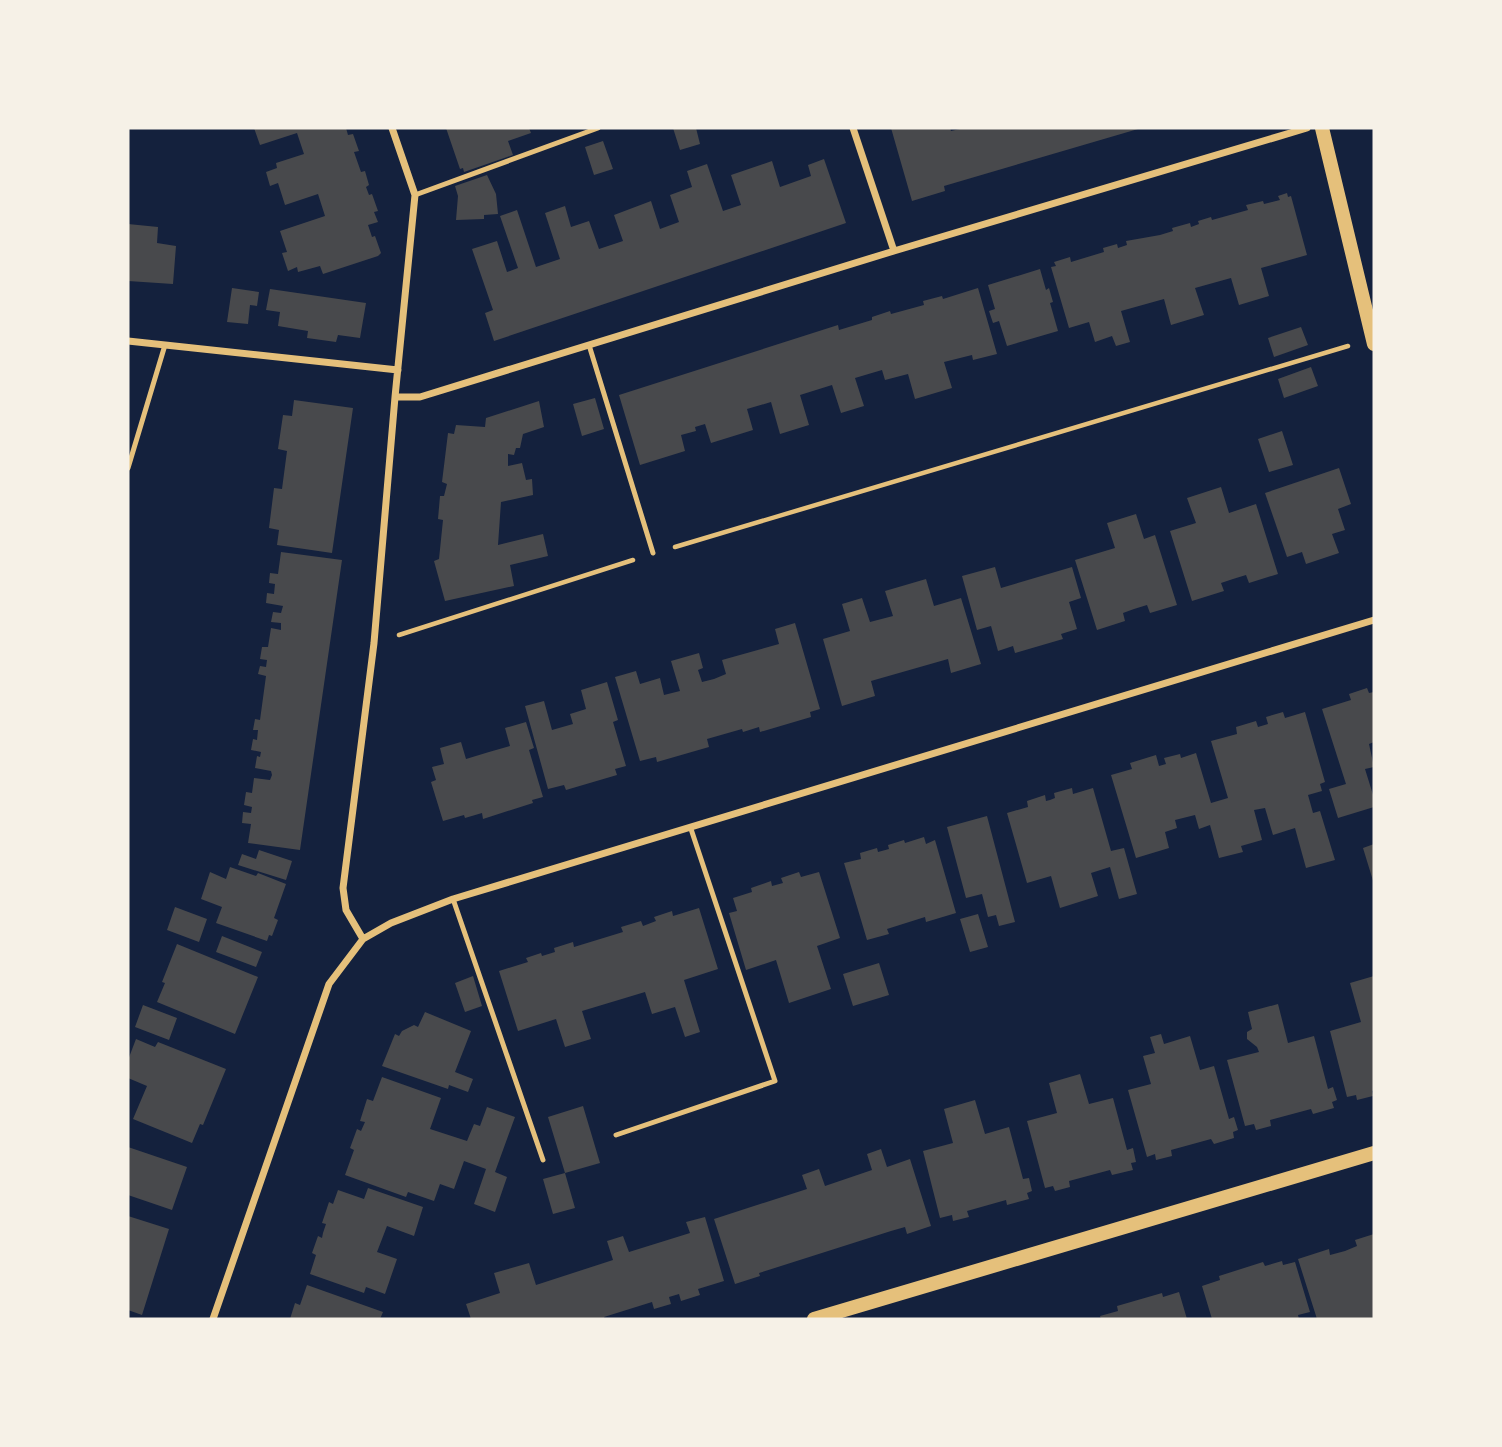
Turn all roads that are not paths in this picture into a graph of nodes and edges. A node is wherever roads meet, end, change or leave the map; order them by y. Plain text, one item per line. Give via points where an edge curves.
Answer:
1 (392, 128) edge
2 (598, 128) edge
3 (853, 128) edge
4 (1307, 128) edge
5 (1322, 128) edge
6 (415, 195) junction
7 (894, 251) junction
8 (128, 341) edge
9 (1374, 342) edge
10 (165, 345) junction
11 (589, 345) junction
12 (398, 370) junction
13 (395, 397) junction
14 (128, 468) edge
15 (653, 553) road end
16 (1374, 620) edge
17 (691, 829) junction
18 (453, 899) junction
19 (363, 939) junction
20 (616, 1135) dead end
21 (1374, 1153) edge
22 (543, 1160) dead end
23 (213, 1319) edge
24 (814, 1319) edge

1 - 6 street
2 - 6 lane
3 - 7 street
4 - 7 street
5 - 9 main road
6 - 12 street
7 - 11 street
8 - 10 street
10 - 12 street
10 - 14 lane
11 - 13 street via 420,397
11 - 15 lane
12 - 13 street
13 - 19 street via 374,643 343,888 346,910
16 - 17 street
17 - 18 street
17 - 20 lane via 775,1081
18 - 19 street
18 - 22 lane
19 - 23 street via 329,984
21 - 24 main road

